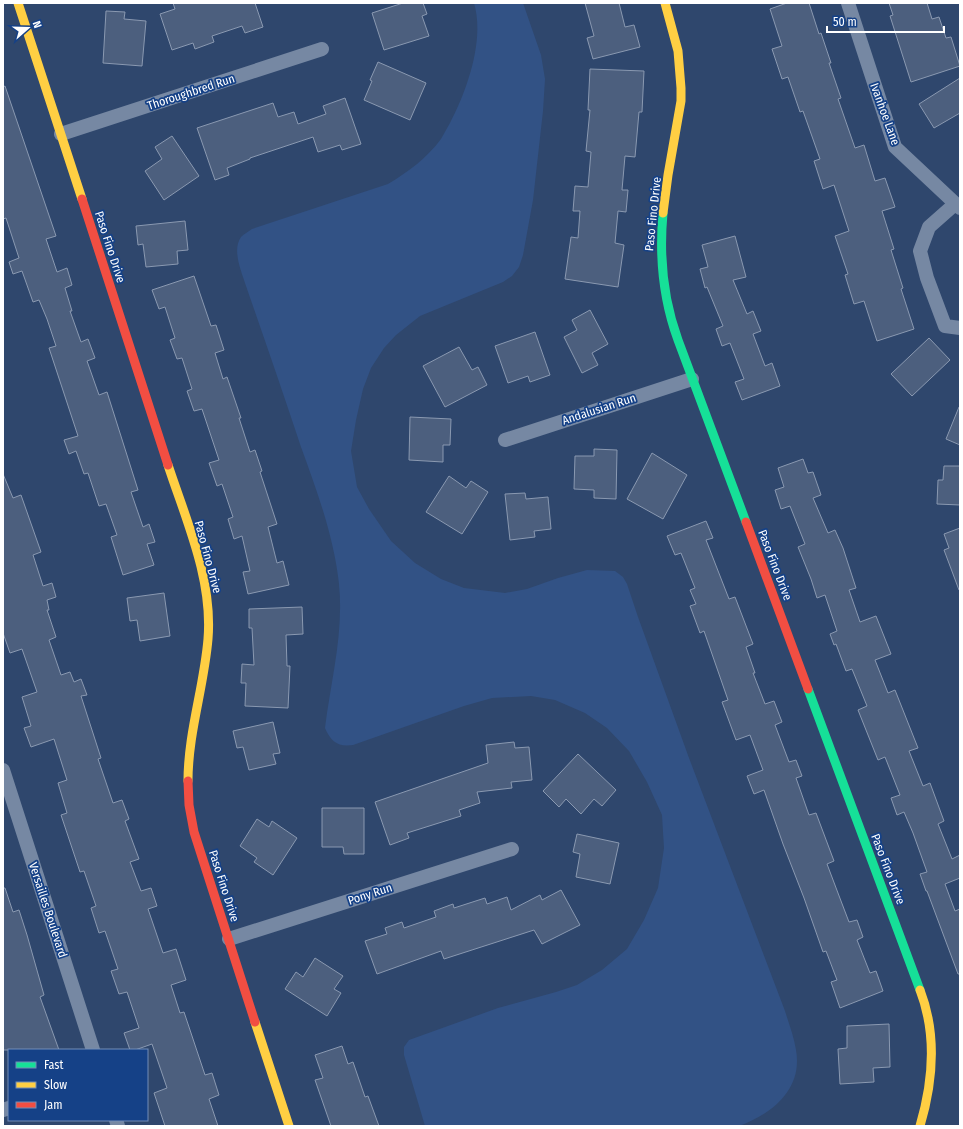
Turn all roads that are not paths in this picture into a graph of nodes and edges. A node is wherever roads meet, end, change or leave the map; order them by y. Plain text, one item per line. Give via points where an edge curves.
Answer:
1 (18, 3) edge
2 (665, 3) edge
3 (848, 3) edge
4 (322, 49) dead end
5 (60, 134) junction
6 (958, 206) edge
7 (960, 328) edge
8 (692, 379) junction
9 (505, 440) dead end
10 (3, 770) edge
11 (512, 849) dead end
12 (229, 939) junction
13 (93, 1049) edge
14 (290, 1126) edge
15 (920, 1126) edge

1 - 5 street, Paso Fino Drive
2 - 8 street, Paso Fino Drive via 680,60 681,87 660,244 661,267 671,323
3 - 6 street, Ivanhoe Lane via 895,147
4 - 5 street, Thoroughbred Run
5 - 12 street, Paso Fino Drive via 205,585 208,639 190,752 189,805 194,832
6 - 7 street, Ivanhoe Lane via 929,227 920,251 945,326
8 - 9 street, Andalusian Run
8 - 15 street, Paso Fino Drive via 923,997 930,1023 932,1077
10 - 13 street, Versailles Boulevard
11 - 12 street, Pony Run
12 - 14 street, Paso Fino Drive

